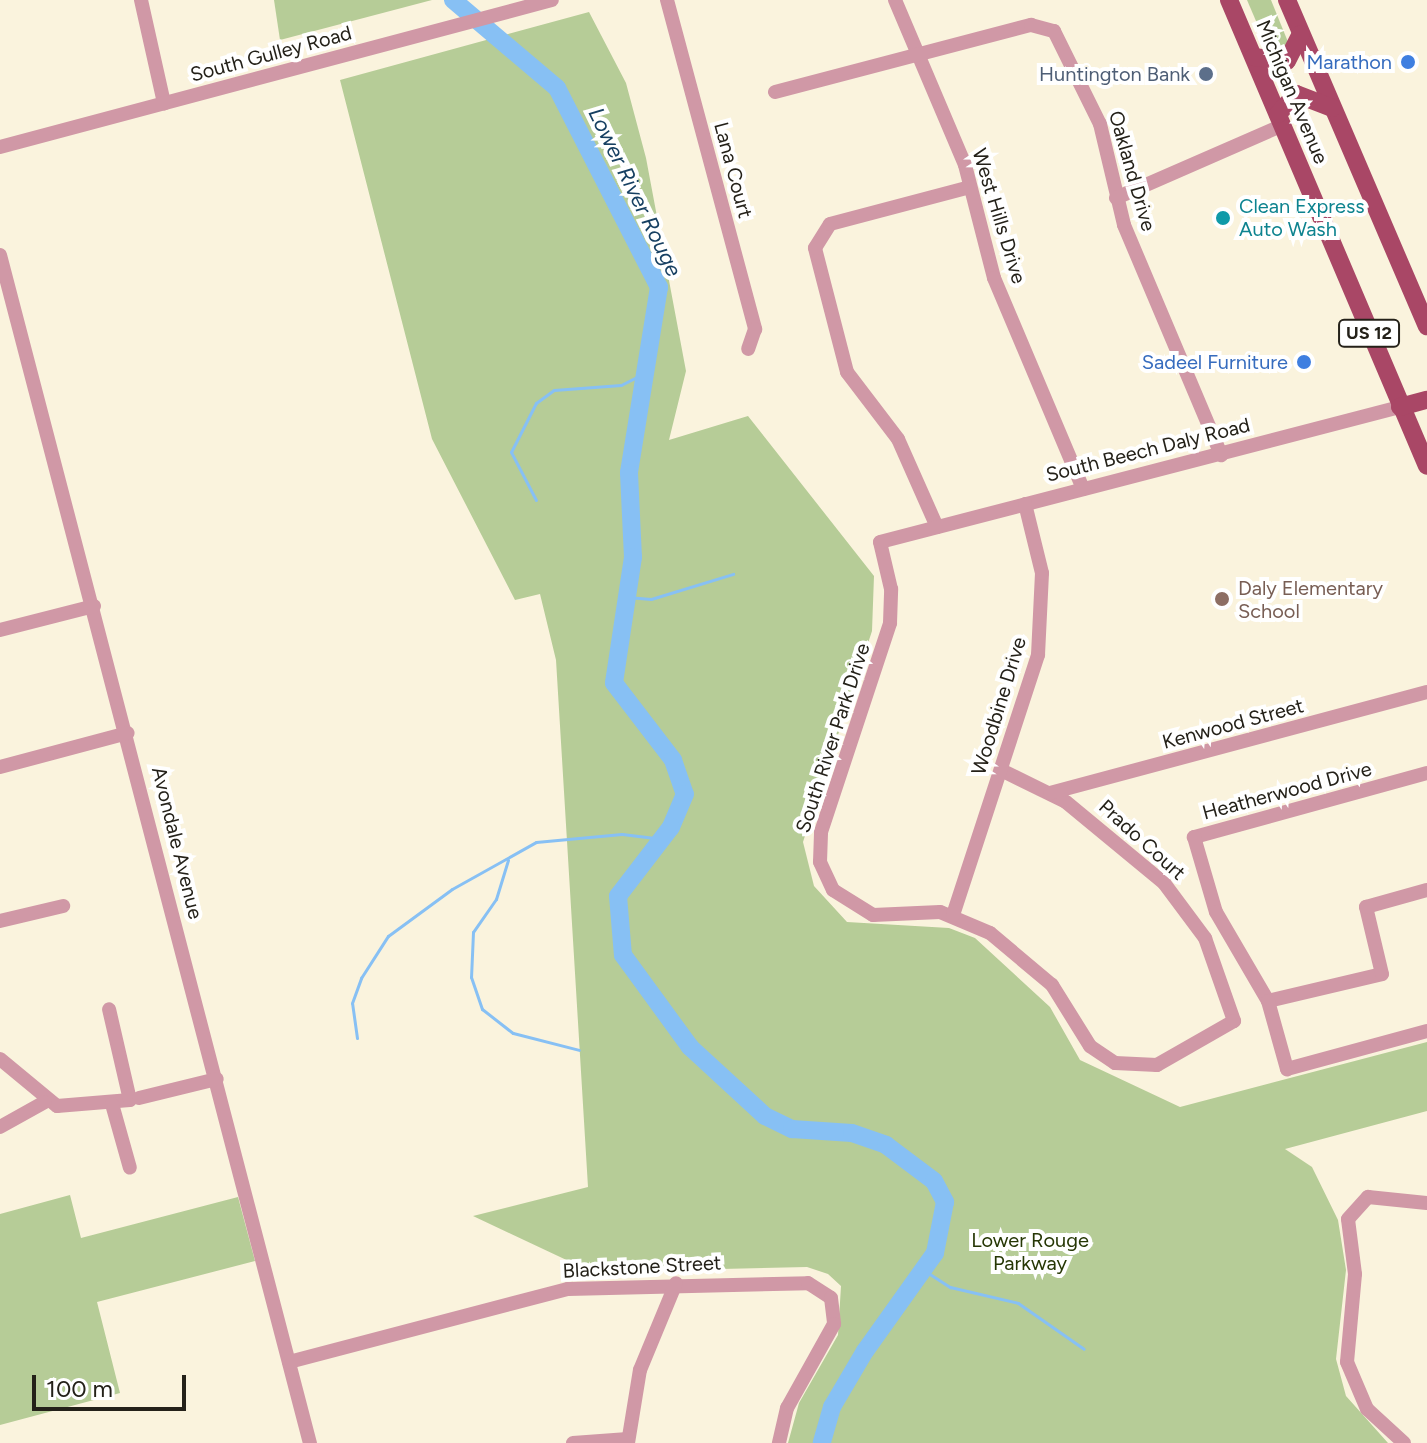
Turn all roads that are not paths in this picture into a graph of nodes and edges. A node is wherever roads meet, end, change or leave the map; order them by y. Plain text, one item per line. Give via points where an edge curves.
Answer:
1 (141, 0) edge
2 (552, 0) edge
3 (667, 0) edge
4 (895, 0) edge
5 (1229, 0) edge
6 (1287, 0) edge
7 (1301, 34) junction
8 (918, 55) junction
9 (1254, 57) junction
10 (775, 92) dead end
11 (164, 103) junction
12 (1332, 108) junction
13 (1280, 119) junction
14 (0, 147) edge
15 (970, 187) junction
16 (1116, 198) junction
17 (0, 255) edge
18 (1427, 326) edge
19 (748, 349) dead end
20 (1427, 400) edge
21 (1400, 407) junction
22 (1221, 455) junction
23 (1427, 466) edge
24 (1083, 489) junction
25 (1025, 504) junction
26 (937, 527) junction
27 (880, 542) joint
28 (94, 606) junction
29 (0, 630) edge
30 (1427, 692) edge
31 (128, 733) junction
32 (0, 767) edge
33 (1001, 770) junction
34 (1427, 773) edge
35 (1050, 793) junction
36 (1426, 893) edge
37 (63, 906) dead end
38 (953, 915) junction
39 (0, 921) edge
40 (1268, 1001) junction
41 (109, 1009) dead end
42 (1427, 1031) edge
43 (0, 1059) edge
44 (217, 1079) junction
45 (139, 1098) dead end
46 (45, 1102) junction
47 (112, 1104) junction
48 (0, 1127) edge
49 (130, 1168) dead end
50 (1427, 1203) edge
51 (676, 1283) junction
52 (289, 1362) junction
53 (628, 1441) edge
54 (310, 1443) edge
55 (573, 1443) edge
56 (779, 1443) edge
57 (1404, 1443) edge

1 - 11 street
2 - 11 street, South Gulley Road
3 - 19 street, Lana Court via 755,329
4 - 8 street, West Hills Drive
5 - 9 main road, Michigan Avenue / US 12
6 - 7 main road, Michigan Avenue / US 12
7 - 9 main road via 1287,61
7 - 12 main road, Michigan Avenue / US 12
8 - 10 street, Oakland Drive
8 - 15 street, West Hills Drive
8 - 16 street, Oakland Drive via 1031,25 1054,31 1100,124
9 - 13 main road, Michigan Avenue / US 12
11 - 14 street, South Gulley Road
12 - 13 main road via 1296,94
12 - 18 main road, Michigan Avenue / US 12
13 - 16 street
13 - 21 main road, Michigan Avenue / US 12
15 - 24 street, West Hills Drive via 994,278
15 - 26 street via 830,224 815,248 842,358 863,398 898,439
16 - 22 street, Oakland Drive
17 - 28 street, Avondale Avenue
20 - 21 main road, South Beech Daly Road
21 - 22 street, South Beech Daly Road
21 - 23 main road, Michigan Avenue / US 12
22 - 24 street, South Beech Daly Road
24 - 25 street, South Beech Daly Road
25 - 26 street, South Beech Daly Road
25 - 33 street, Woodbine Drive via 1042,573 1042,628
26 - 27 street, South Beech Daly Road
27 - 38 street, South River Park Drive via 891,589 890,623 821,832 820,862 833,890 862,912
28 - 29 street
28 - 31 street, Avondale Avenue
30 - 35 street, Kenwood Street
31 - 32 street
31 - 44 street, Avondale Avenue
33 - 35 street, Prado Court
33 - 38 street, Woodbine Drive
34 - 40 street, Heatherwood Drive via 1194,837 1216,912
35 - 38 street, Prado Court via 1119,841 1177,899 1212,952 1234,1021 1157,1065 1115,1063 1090,1046 1037,970
36 - 40 street via 1366,907 1382,974
37 - 39 street
40 - 42 street, Heatherwood Drive via 1287,1069
41 - 47 street via 130,1100
43 - 46 street
44 - 45 street
44 - 52 street, Avondale Avenue
46 - 47 street via 72,1109
46 - 48 street
47 - 49 street
50 - 57 street via 1376,1197 1357,1202 1348,1219 1355,1274 1347,1362 1367,1409
51 - 52 street, Blackstone Street via 545,1294
51 - 53 street via 640,1370
51 - 56 street, Blackstone Street via 808,1283 831,1298 834,1324 787,1408
52 - 54 street, Avondale Avenue
53 - 55 street

